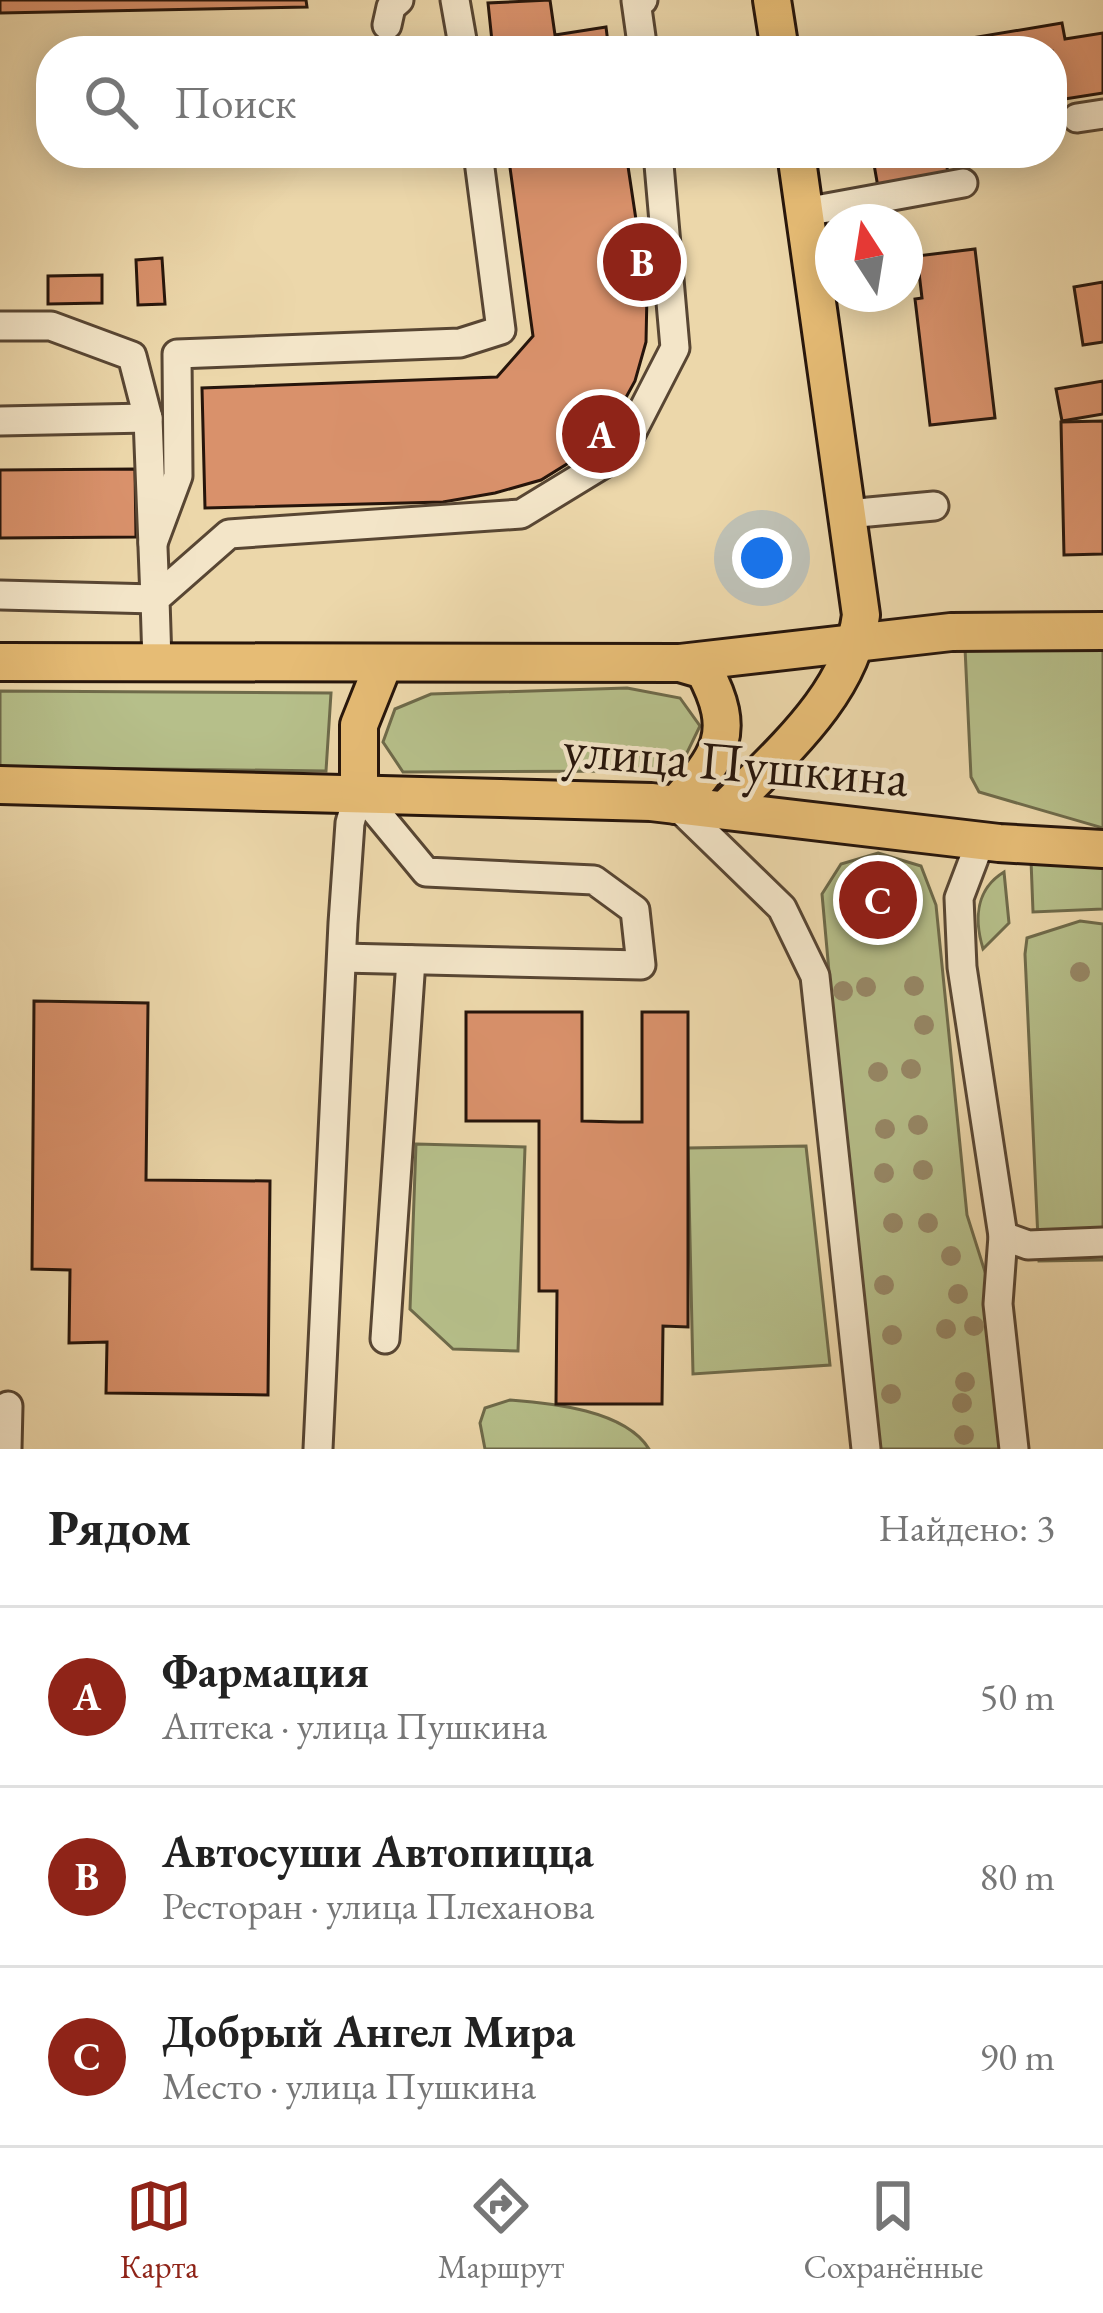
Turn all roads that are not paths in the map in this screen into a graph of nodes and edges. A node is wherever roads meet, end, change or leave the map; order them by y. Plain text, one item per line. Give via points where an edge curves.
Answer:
1 (455, 0) edge
2 (638, 0) edge
3 (772, 0) edge
4 (461, 36) edge
5 (642, 36) edge
6 (778, 36) edge
7 (480, 168) edge
8 (659, 168) edge
9 (798, 168) edge
10 (963, 183) dead end
11 (805, 212) junction
12 (0, 326) edge
13 (148, 418) junction
14 (0, 421) edge
15 (934, 506) dead end
16 (847, 514) junction
17 (153, 543) junction
18 (0, 595) edge
19 (155, 599) junction
20 (1103, 631) edge
21 (857, 646) junction
22 (0, 662) edge
23 (157, 662) junction
24 (680, 663) junction
25 (383, 665) junction
26 (0, 785) edge
27 (358, 791) junction
28 (676, 805) junction
29 (726, 809) junction
30 (981, 840) junction
31 (1103, 848) edge
32 (342, 958) junction
33 (411, 959) junction
34 (1003, 1236) junction
35 (1103, 1242) edge
36 (385, 1339) dead end
37 (8, 1406) dead end
38 (7, 1449) edge
39 (318, 1449) edge
40 (866, 1449) edge
41 (1014, 1449) edge

1 - 4 street
2 - 5 street
3 - 6 main road
7 - 17 street via 502,330 460,343 178,354 178,476
8 - 19 street via 676,348 621,453 520,514 229,534
9 - 11 main road
10 - 11 street
11 - 16 main road
12 - 13 street via 51,326 132,356
13 - 14 street
13 - 17 street
15 - 16 street
16 - 21 main road via 861,615
17 - 19 street
18 - 19 street
19 - 23 street
20 - 21 main road, улица Пушкина via 951,632
21 - 24 main road, улица Пушкина
21 - 29 main road via 812,720
22 - 23 main road, улица Пушкина
23 - 25 main road, улица Пушкина
24 - 25 main road, улица Пушкина
24 - 28 main road via 704,670 724,726 717,753
25 - 27 main road via 359,725
26 - 27 main road, улица Пушкина
27 - 28 main road, улица Пушкина
27 - 32 street
27 - 33 street via 426,872 594,880 635,910 641,964
28 - 29 main road, улица Пушкина
28 - 40 street via 782,908 815,976
29 - 30 main road, улица Пушкина
30 - 31 main road, улица Пушкина
30 - 34 street via 959,898 962,967
32 - 33 street
32 - 39 street
33 - 36 street
34 - 35 street via 1028,1245
34 - 41 street via 998,1304
37 - 38 street

